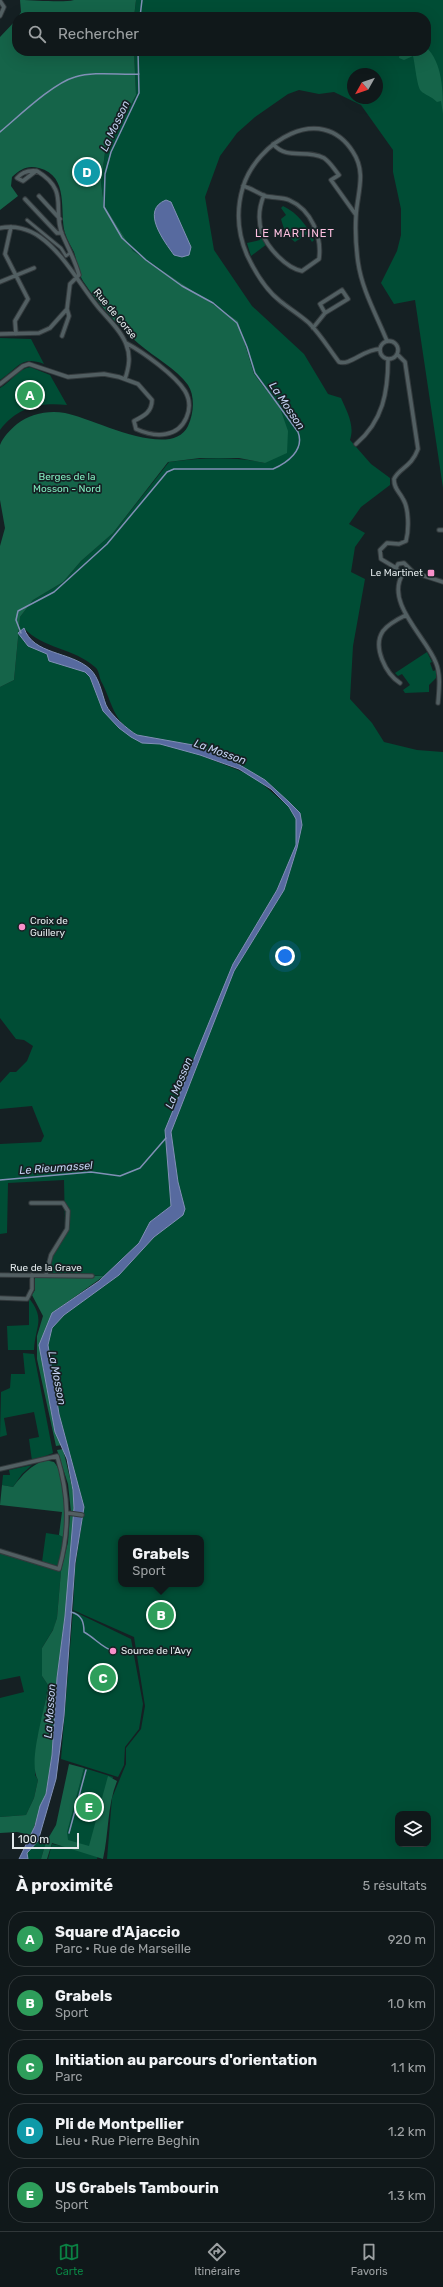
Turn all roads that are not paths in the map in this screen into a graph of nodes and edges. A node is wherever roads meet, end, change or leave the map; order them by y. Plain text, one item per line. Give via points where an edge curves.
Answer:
1 (0, 1) edge
2 (0, 16) edge
3 (273, 144) junction
4 (36, 171) junction
5 (243, 186) junction
6 (264, 195) junction
7 (39, 196) dead end
8 (25, 199) dead end
9 (356, 215) junction
10 (26, 220) dead end
11 (60, 220) junction
12 (11, 227) junction
13 (0, 228) edge
14 (62, 233) junction
15 (71, 252) junction
16 (34, 268) dead end
17 (17, 276) junction
18 (76, 278) junction
19 (0, 282) edge
20 (67, 309) junction
21 (326, 313) junction
22 (313, 328) junction
23 (0, 334) edge
24 (16, 334) junction
25 (62, 336) dead end
26 (387, 341) junction
27 (126, 343) junction
28 (380, 349) junction
29 (397, 354) junction
30 (388, 359) junction
31 (125, 379) junction
32 (0, 384) edge
33 (356, 444) dead end
34 (397, 567) junction
35 (407, 570) junction
36 (401, 574) junction
37 (443, 582) edge
38 (406, 615) junction
39 (400, 683) dead end
40 (438, 703) dead end
41 (31, 1203) dead end
42 (32, 1275) junction
43 (46, 1275) junction
44 (0, 1276) edge
45 (92, 1276) dead end
46 (0, 1298) edge
47 (0, 1469) edge
48 (70, 1514) junction
49 (82, 1515) dead end
50 (0, 1551) edge

1 - 2 street via 4,9
3 - 5 street via 260,157
3 - 9 street via 280,152 311,154 329,162 339,175 331,180
3 - 9 street via 286,135 303,129 321,130 342,140 352,150 360,171
4 - 4 street via 29,170 17,178 23,181
4 - 11 street via 47,177 55,188 60,206
5 - 6 street
5 - 22 street via 239,220 243,242 251,263 273,295
6 - 6 street via 288,200 304,211 319,237 319,259 302,271 290,268 262,233 259,215
7 - 11 street
8 - 14 street via 57,233
9 - 26 street via 356,246 360,274
10 - 15 street via 61,248 66,256
11 - 14 street
12 - 13 street, Rue de Corse
12 - 17 street via 5,254
12 - 18 street, Rue de Corse via 28,230 40,237
14 - 15 street
15 - 18 street via 79,275
16 - 17 street
17 - 19 street via 13,275
17 - 24 street via 28,299 15,321
18 - 20 street via 70,284
18 - 27 street, Rue de Corse
20 - 24 street via 55,323 44,330
20 - 25 street via 69,316
21 - 21 street via 348,299 342,290 320,304
21 - 22 street
22 - 28 street via 338,362 348,362 367,351
23 - 24 street
26 - 28 street
26 - 29 street via 395,343 398,348
27 - 31 street via 130,365
27 - 31 street, Rue de Corse via 174,378 185,392 189,404 186,419 181,426 168,434 147,433 136,429 134,421 149,412 152,400 138,384
28 - 30 street via 383,356
29 - 30 street
29 - 34 street via 405,362 418,449 412,462 394,479 395,490 405,503 407,536 404,543 387,543 379,553 381,558
30 - 33 street via 388,384 384,406 367,433
31 - 32 street via 110,374 68,377 29,364
34 - 35 street via 404,563
34 - 36 street
35 - 36 street
35 - 37 street
36 - 38 street via 398,589
38 - 39 street via 386,628 381,636 380,654
38 - 40 street via 437,664
41 - 43 street via 63,1204 68,1211 67,1229 52,1255
42 - 43 street, Rue de la Grave
42 - 44 street, Rue de la Grave
42 - 46 street via 32,1289 27,1299
43 - 45 street, Rue de la Grave
47 - 48 street via 57,1456
48 - 49 street
48 - 50 street via 59,1569

